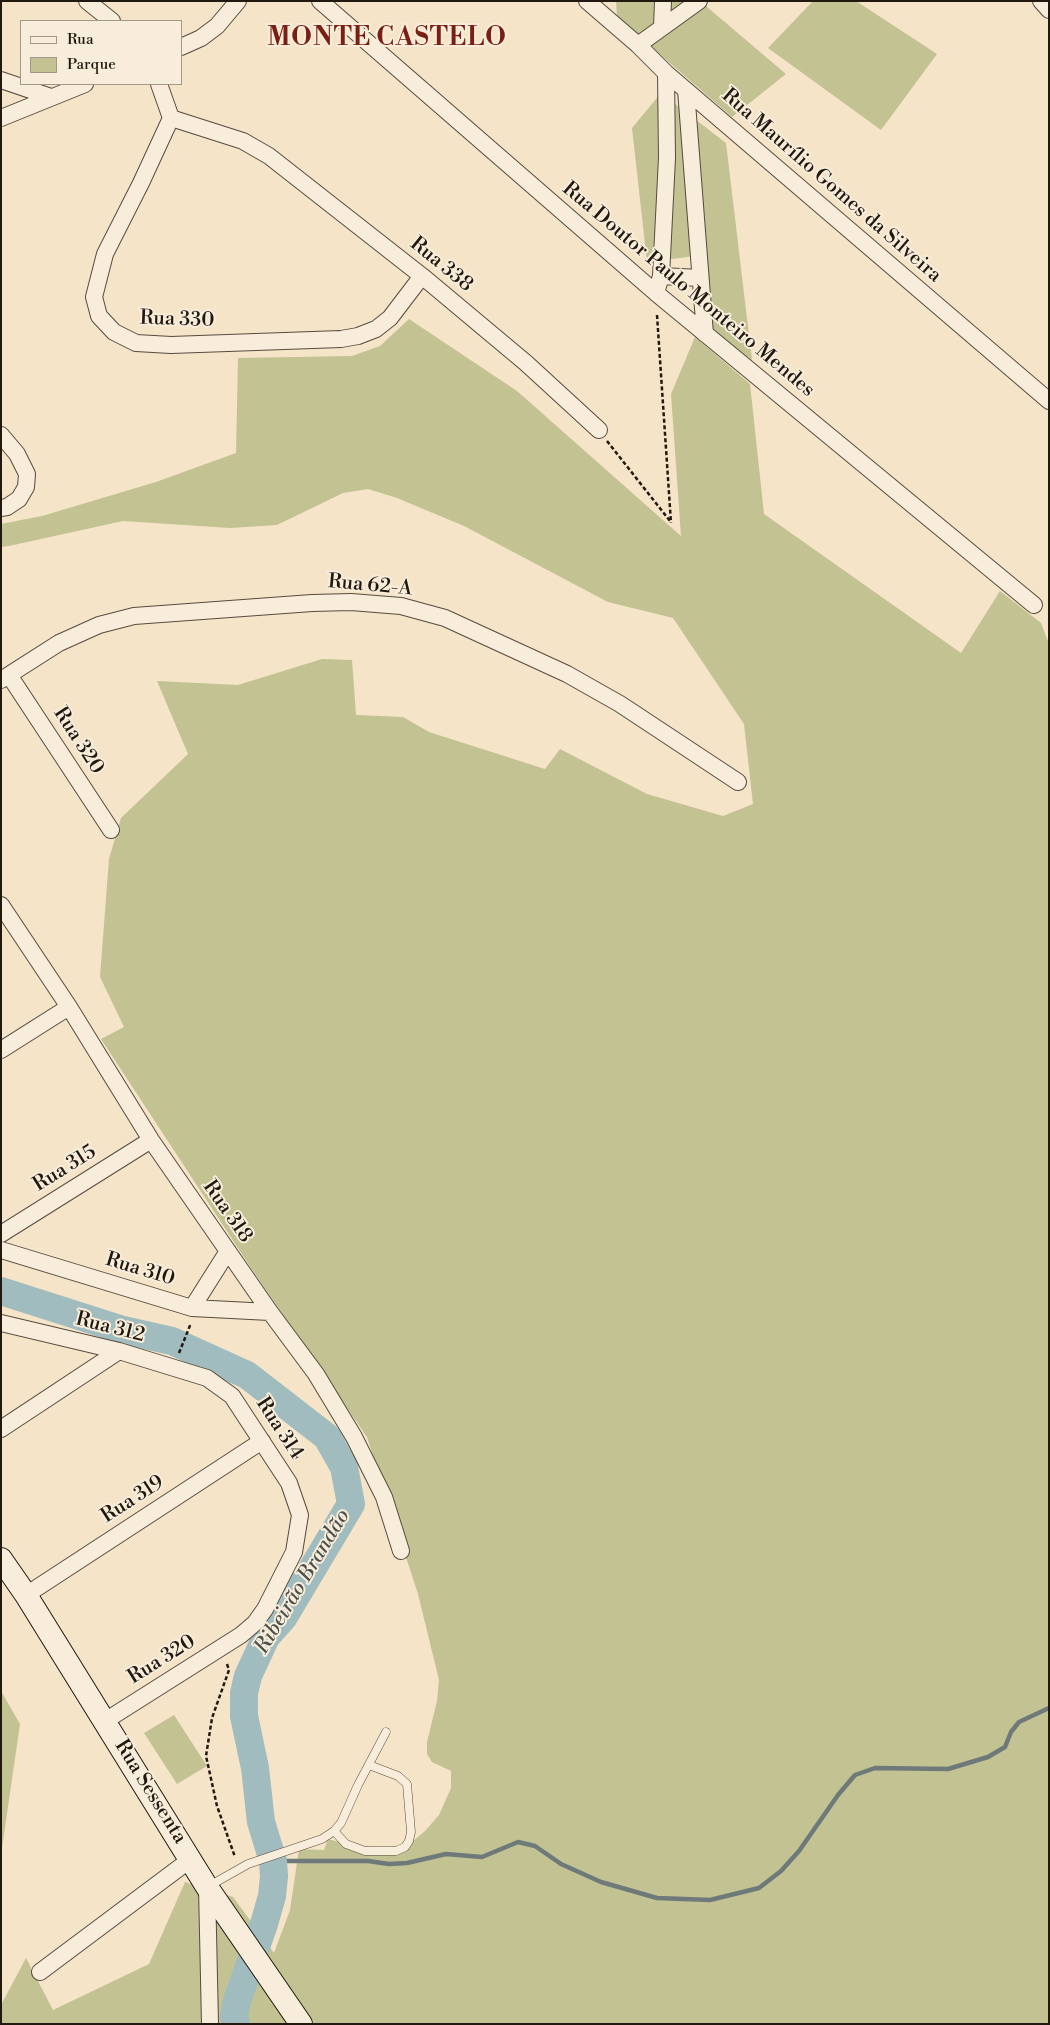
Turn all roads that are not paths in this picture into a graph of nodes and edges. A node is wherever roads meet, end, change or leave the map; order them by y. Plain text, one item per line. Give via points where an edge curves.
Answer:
1 (87, 1) edge
2 (238, 1) edge
3 (320, 1) edge
4 (587, 1) edge
5 (663, 1) edge
6 (699, 1) edge
7 (1041, 1) edge
8 (1049, 10) edge
9 (111, 20) edge
10 (662, 27) junction
11 (638, 45) junction
12 (182, 47) edge
13 (666, 73) junction
14 (1, 80) edge
15 (82, 85) edge
16 (159, 85) edge
17 (686, 90) junction
18 (51, 97) junction
19 (1, 118) edge
20 (171, 118) junction
21 (422, 276) junction
22 (661, 276) junction
23 (700, 278) junction
24 (656, 293) junction
25 (705, 334) junction
26 (1049, 401) edge
27 (599, 430) road end
28 (1, 435) edge
29 (1, 508) edge
30 (1034, 606) dead end
31 (5, 678) edge
32 (738, 782) dead end
33 (111, 830) dead end
34 (1, 905) edge
35 (69, 1007) junction
36 (1, 1050) edge
37 (151, 1140) junction
38 (1, 1234) edge
39 (1, 1250) edge
40 (228, 1251) junction
41 (270, 1312) junction
42 (192, 1314) junction
43 (1, 1323) edge
44 (119, 1351) junction
45 (207, 1378) joint
46 (1, 1429) edge
47 (262, 1441) junction
48 (401, 1551) dead end
49 (1, 1559) edge
50 (26, 1595) junction
51 (241, 1635) joint
52 (105, 1721) junction
53 (386, 1732) dead end
54 (369, 1765) junction
55 (334, 1831) junction
56 (191, 1859) junction
57 (207, 1887) junction
58 (40, 1972) dead end
59 (210, 2024) edge
60 (301, 2024) edge

1 - 9 street
2 - 12 street via 218,26
3 - 24 street, Rua Doutor Paulo Monteiro Mendes
4 - 11 street, Rua Maurílio Gomes da Silveira
5 - 10 street
6 - 10 street
7 - 8 street
10 - 11 street
11 - 13 street, Rua Maurílio Gomes da Silveira
13 - 17 street, Rua Maurílio Gomes da Silveira
13 - 22 street via 667,158
14 - 18 street
15 - 18 street
16 - 20 street
17 - 23 street
17 - 26 street, Rua Maurílio Gomes da Silveira
18 - 19 street
20 - 21 street, Rua 338 via 244,141 269,156
20 - 21 street, Rua 330 via 105,254 94,297 98,316 114,332 136,343 172,345 358,336 376,330 390,318
21 - 27 street, Rua 338 via 526,363
22 - 23 street
22 - 24 street
23 - 25 street
24 - 25 street, Rua Doutor Paulo Monteiro Mendes
25 - 30 street, Rua Doutor Paulo Monteiro Mendes
28 - 29 street via 17,454 26,474 26,487 19,499
31 - 32 street, Rua 62-A via 58,643 99,625 134,616 312,603 401,606 445,618 567,674 620,704
31 - 33 street, Rua 320
34 - 35 street, Rua 318
35 - 36 street
35 - 37 street, Rua 318
37 - 38 street, Rua 315
37 - 40 street, Rua 318
39 - 42 street, Rua 310
40 - 41 street, Rua 318
40 - 42 street
41 - 42 street, Rua 310
41 - 48 street, Rua 318 via 316,1374 354,1437 384,1497
43 - 44 street, Rua 312
44 - 45 street, Rua 312
44 - 46 street
45 - 47 street, Rua 314 via 232,1396
47 - 50 street, Rua 319
47 - 51 street, Rua 314 via 289,1484 300,1515 294,1552 265,1609 256,1623
49 - 50 street, Rua Sessenta
50 - 52 street, Rua Sessenta
51 - 52 street, Rua 320
52 - 56 street, Rua Sessenta
53 - 54 lane
54 - 55 lane via 341,1824
54 - 55 lane via 398,1776 407,1784 409,1841 396,1851 365,1852 346,1844
55 - 57 lane via 248,1864
56 - 57 street, Rua Sessenta
56 - 58 street
57 - 59 street
57 - 60 street, Rua Sessenta

